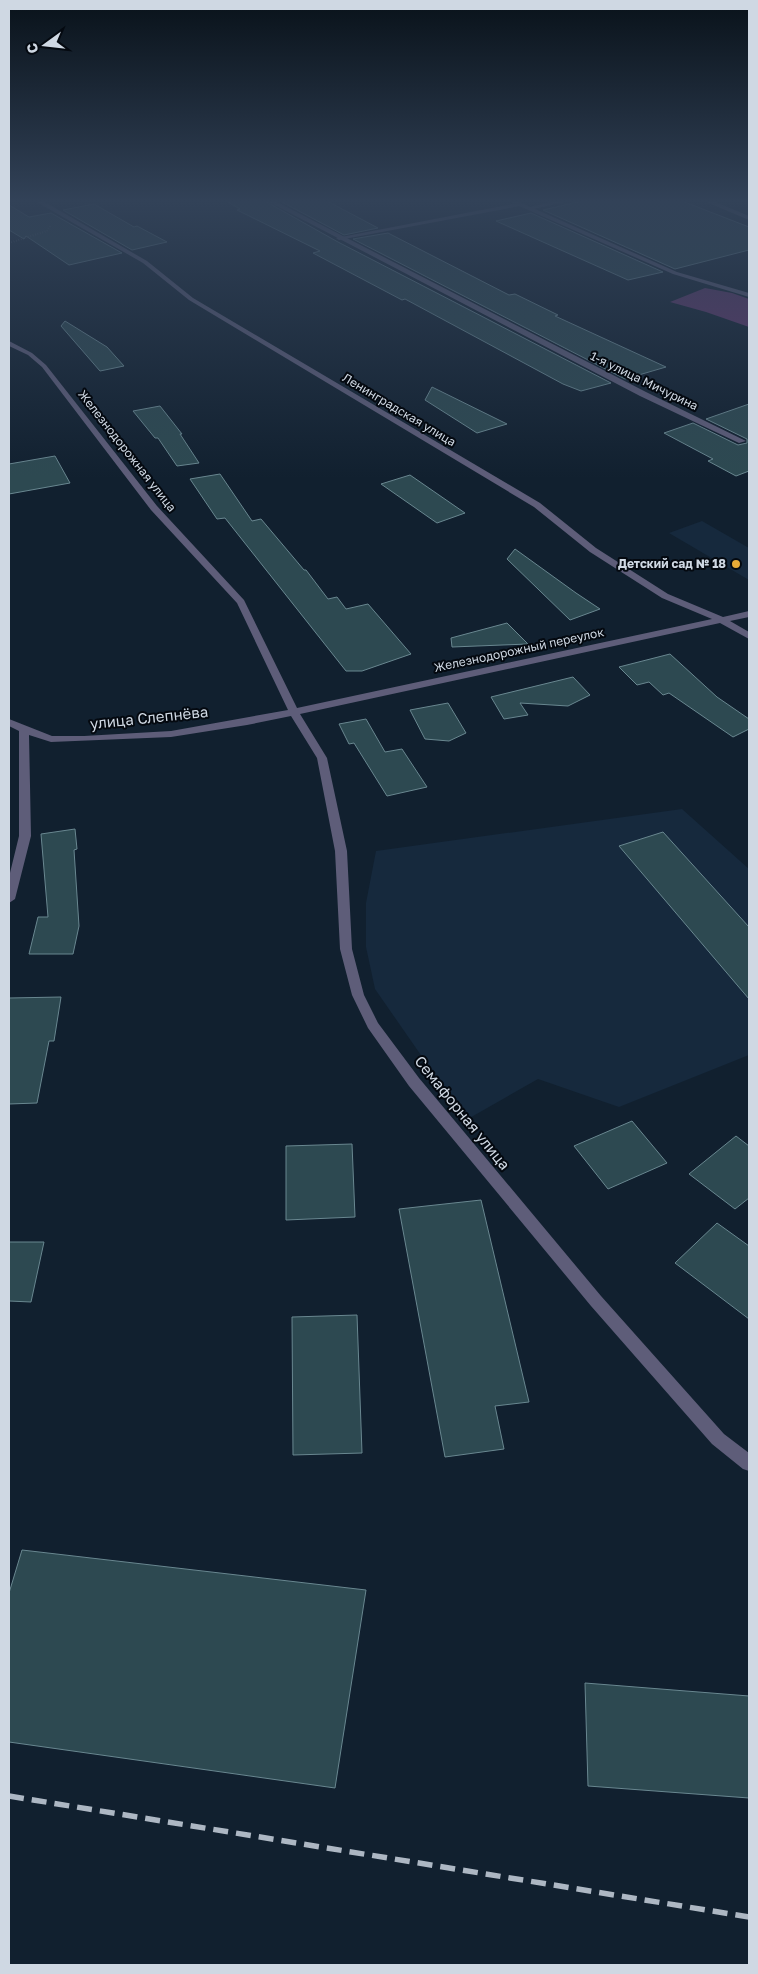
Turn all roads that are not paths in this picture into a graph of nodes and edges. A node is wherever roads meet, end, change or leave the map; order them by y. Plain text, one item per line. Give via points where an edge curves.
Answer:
1 (184, 293) edge
2 (446, 293) edge
3 (9, 342) edge
4 (742, 441) dead end
5 (749, 614) edge
6 (722, 620) junction
7 (749, 636) edge
8 (293, 710) junction
9 (9, 722) edge
10 (24, 730) junction
11 (9, 899) edge
12 (749, 1463) edge

1 - 6 street, Ленинградская улица via 536,505 593,550 665,596
2 - 4 street, 1-я улица Мичурина
3 - 8 street, Железнодорожная улица via 44,366 154,508 241,602
5 - 6 street, Железнодорожный переулок
6 - 7 street, Ленинградская улица
6 - 8 street, Железнодорожный переулок
8 - 10 street, улица Слепнёва via 247,722 124,738 51,739
8 - 12 street, Семафорная улица via 322,758 341,851 346,949 358,995 374,1025 414,1082 596,1301 718,1439
9 - 10 street, улица Слепнёва
10 - 11 street via 25,836

